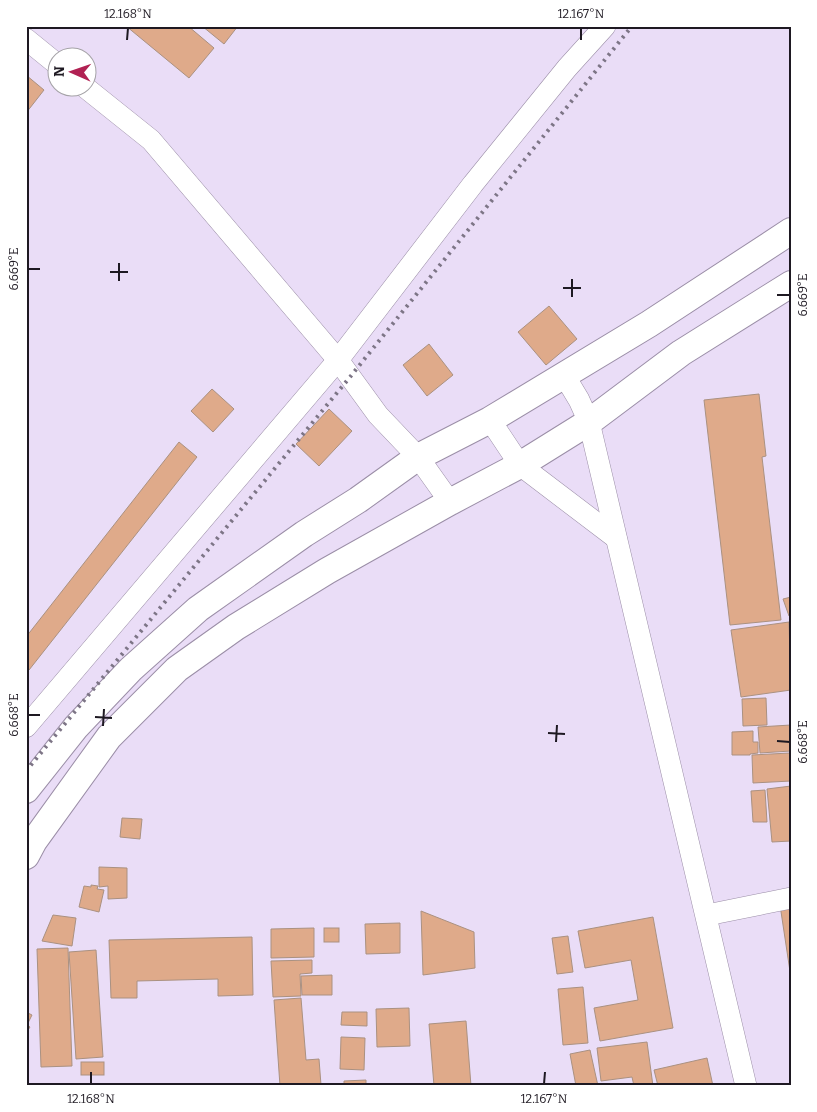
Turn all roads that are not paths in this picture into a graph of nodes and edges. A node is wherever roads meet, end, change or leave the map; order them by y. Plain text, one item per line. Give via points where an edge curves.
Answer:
1 (605, 26) edge
2 (26, 40) edge
3 (48, 57) edge
4 (98, 98) edge
5 (791, 231) edge
6 (791, 284) edge
7 (338, 360) junction
8 (564, 375) junction
9 (490, 420) junction
10 (589, 422) junction
11 (418, 457) junction
12 (520, 464) junction
13 (450, 502) junction
14 (616, 538) junction
15 (26, 727) edge
16 (26, 790) edge
17 (29, 844) edge
18 (791, 898) edge
19 (706, 915) junction
20 (746, 1086) edge

1 - 7 street via 473,184
2 - 3 street
4 - 7 street via 151,140
5 - 8 street
6 - 10 street via 681,353
7 - 11 street via 378,414
7 - 15 street
8 - 9 street
8 - 10 street
9 - 11 street
9 - 12 street
10 - 12 street
10 - 14 street
11 - 13 street
11 - 16 street via 198,609 131,669 76,727
12 - 13 street
12 - 14 street
13 - 17 street via 294,591 177,669 109,737
14 - 19 street
18 - 19 street
19 - 20 street

